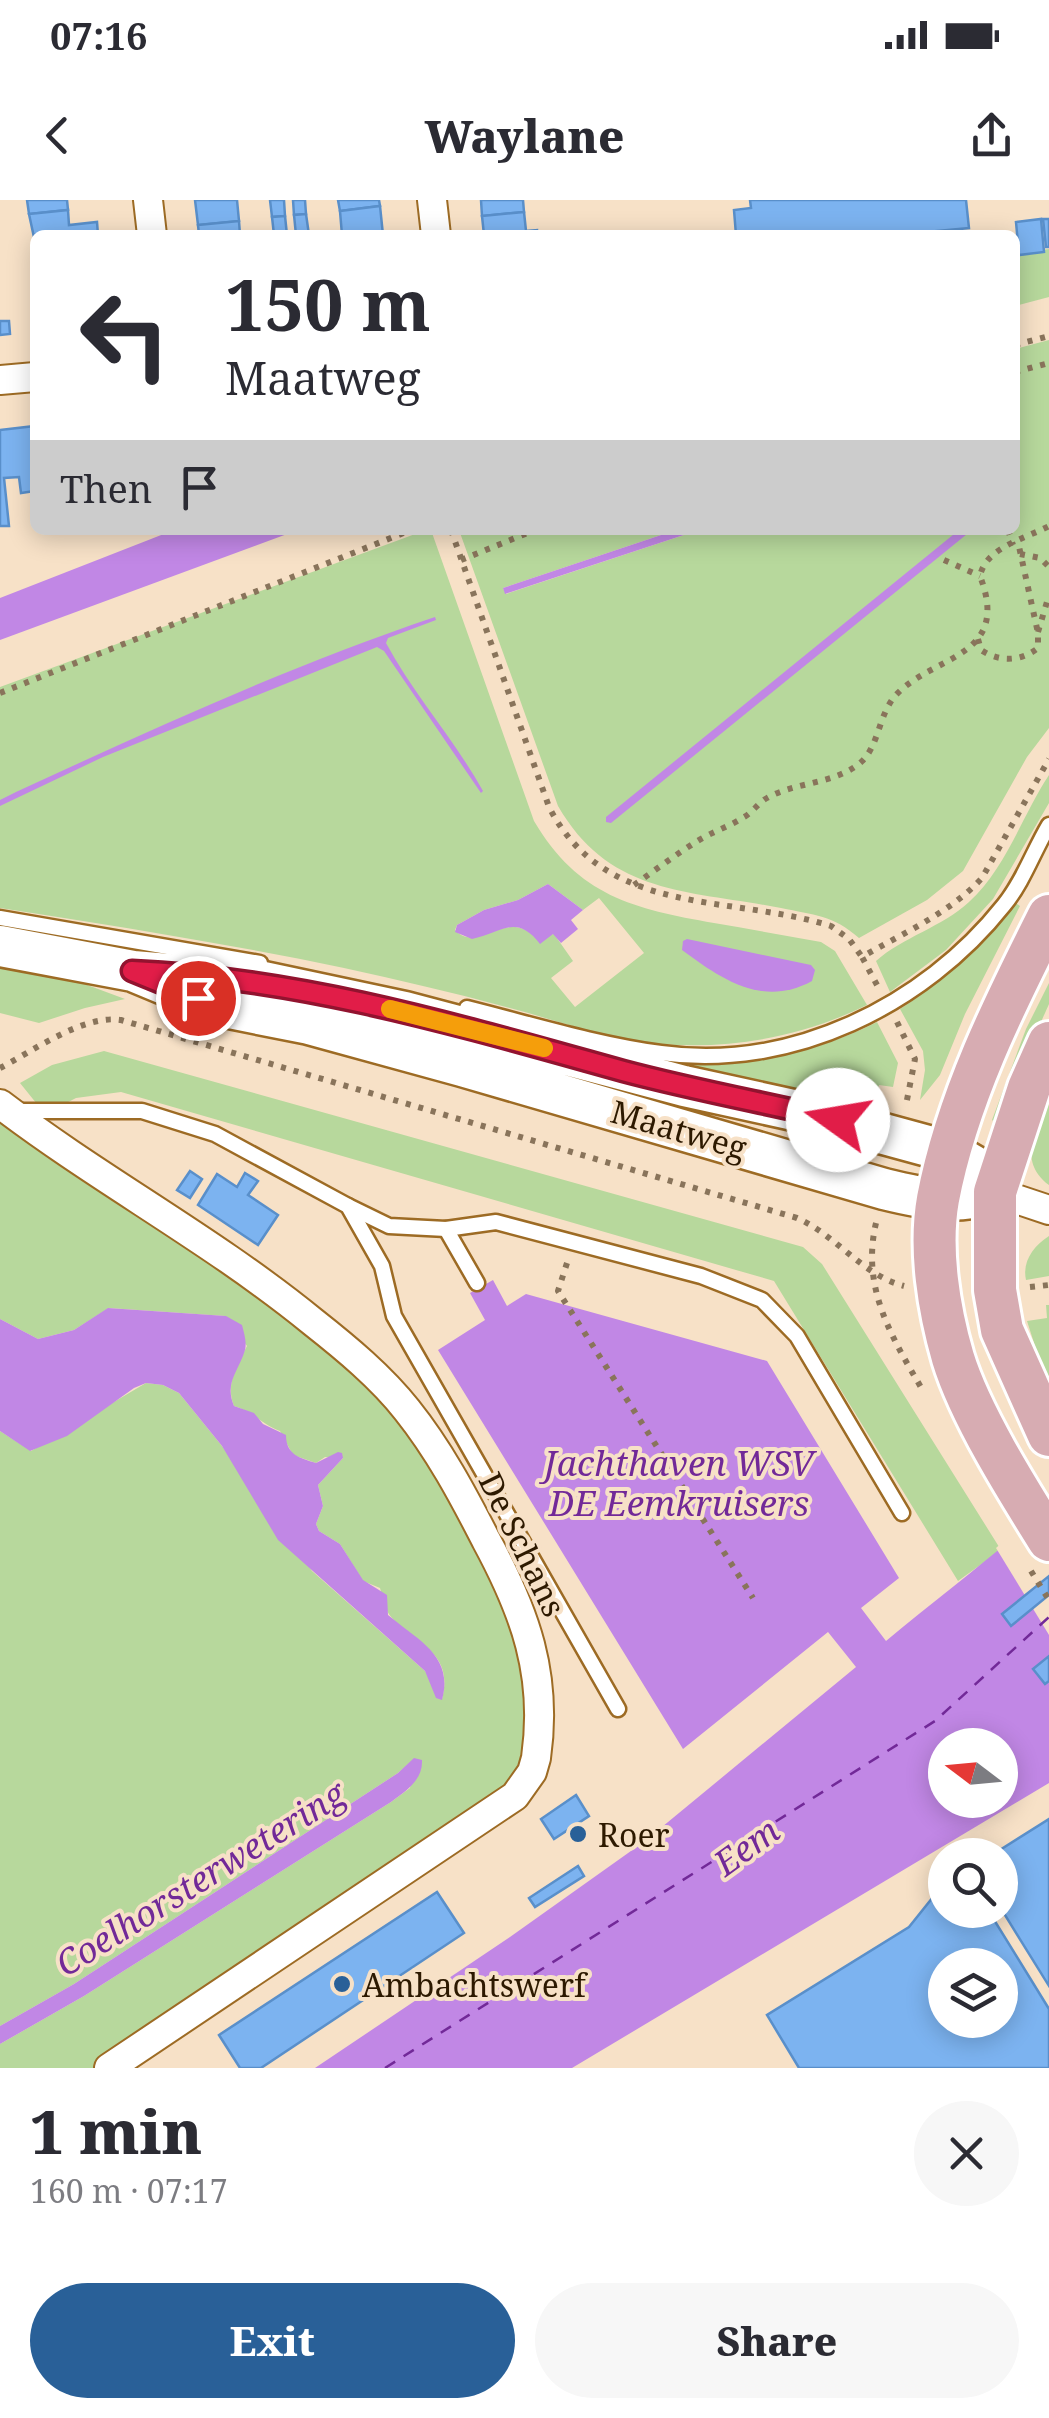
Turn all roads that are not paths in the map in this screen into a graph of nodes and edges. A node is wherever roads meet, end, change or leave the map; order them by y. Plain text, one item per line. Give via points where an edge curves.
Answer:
1 (148, 200) edge
2 (432, 200) edge
3 (151, 230) edge
4 (435, 230) edge
5 (30, 377) edge
6 (0, 380) edge
7 (1049, 825) edge
8 (1049, 916) edge
9 (0, 918) edge
10 (0, 946) edge
11 (284, 968) dead end
12 (132, 971) junction
13 (443, 1002) dead end
14 (1049, 1043) edge
15 (4, 1108) edge
16 (950, 1152) junction
17 (996, 1192) junction
18 (938, 1202) junction
19 (348, 1206) junction
20 (1049, 1210) edge
21 (446, 1230) junction
22 (477, 1283) dead end
23 (1049, 1435) edge
24 (902, 1513) dead end
25 (1040, 1526) edge
26 (618, 1708) dead end
27 (109, 2068) edge

1 - 3 street
2 - 4 street
5 - 6 street
7 - 13 lane, Maatweg via 1006,902 972,940 928,980 828,1035 770,1050 665,1054
8 - 16 main road via 981,1058
9 - 11 lane
10 - 12 main road, Maatweg
12 - 16 main road, Maatweg via 264,982 405,1012
12 - 18 main road, Maatweg via 234,1009 462,1066
14 - 17 main road
15 - 19 lane via 142,1111 214,1134
15 - 27 street, De Schans via 286,1300 406,1408 501,1568 529,1634 538,1681 536,1758 515,1796
16 - 17 main road, Maatweg via 978,1169
16 - 18 main road
17 - 18 main road, Maatweg
17 - 20 street
17 - 23 main road via 995,1290 1002,1330
18 - 25 main road via 939,1290 954,1359
19 - 21 lane via 389,1226
19 - 26 lane via 382,1266 394,1316
21 - 22 lane
21 - 24 lane via 496,1222 701,1276 762,1300 797,1336

